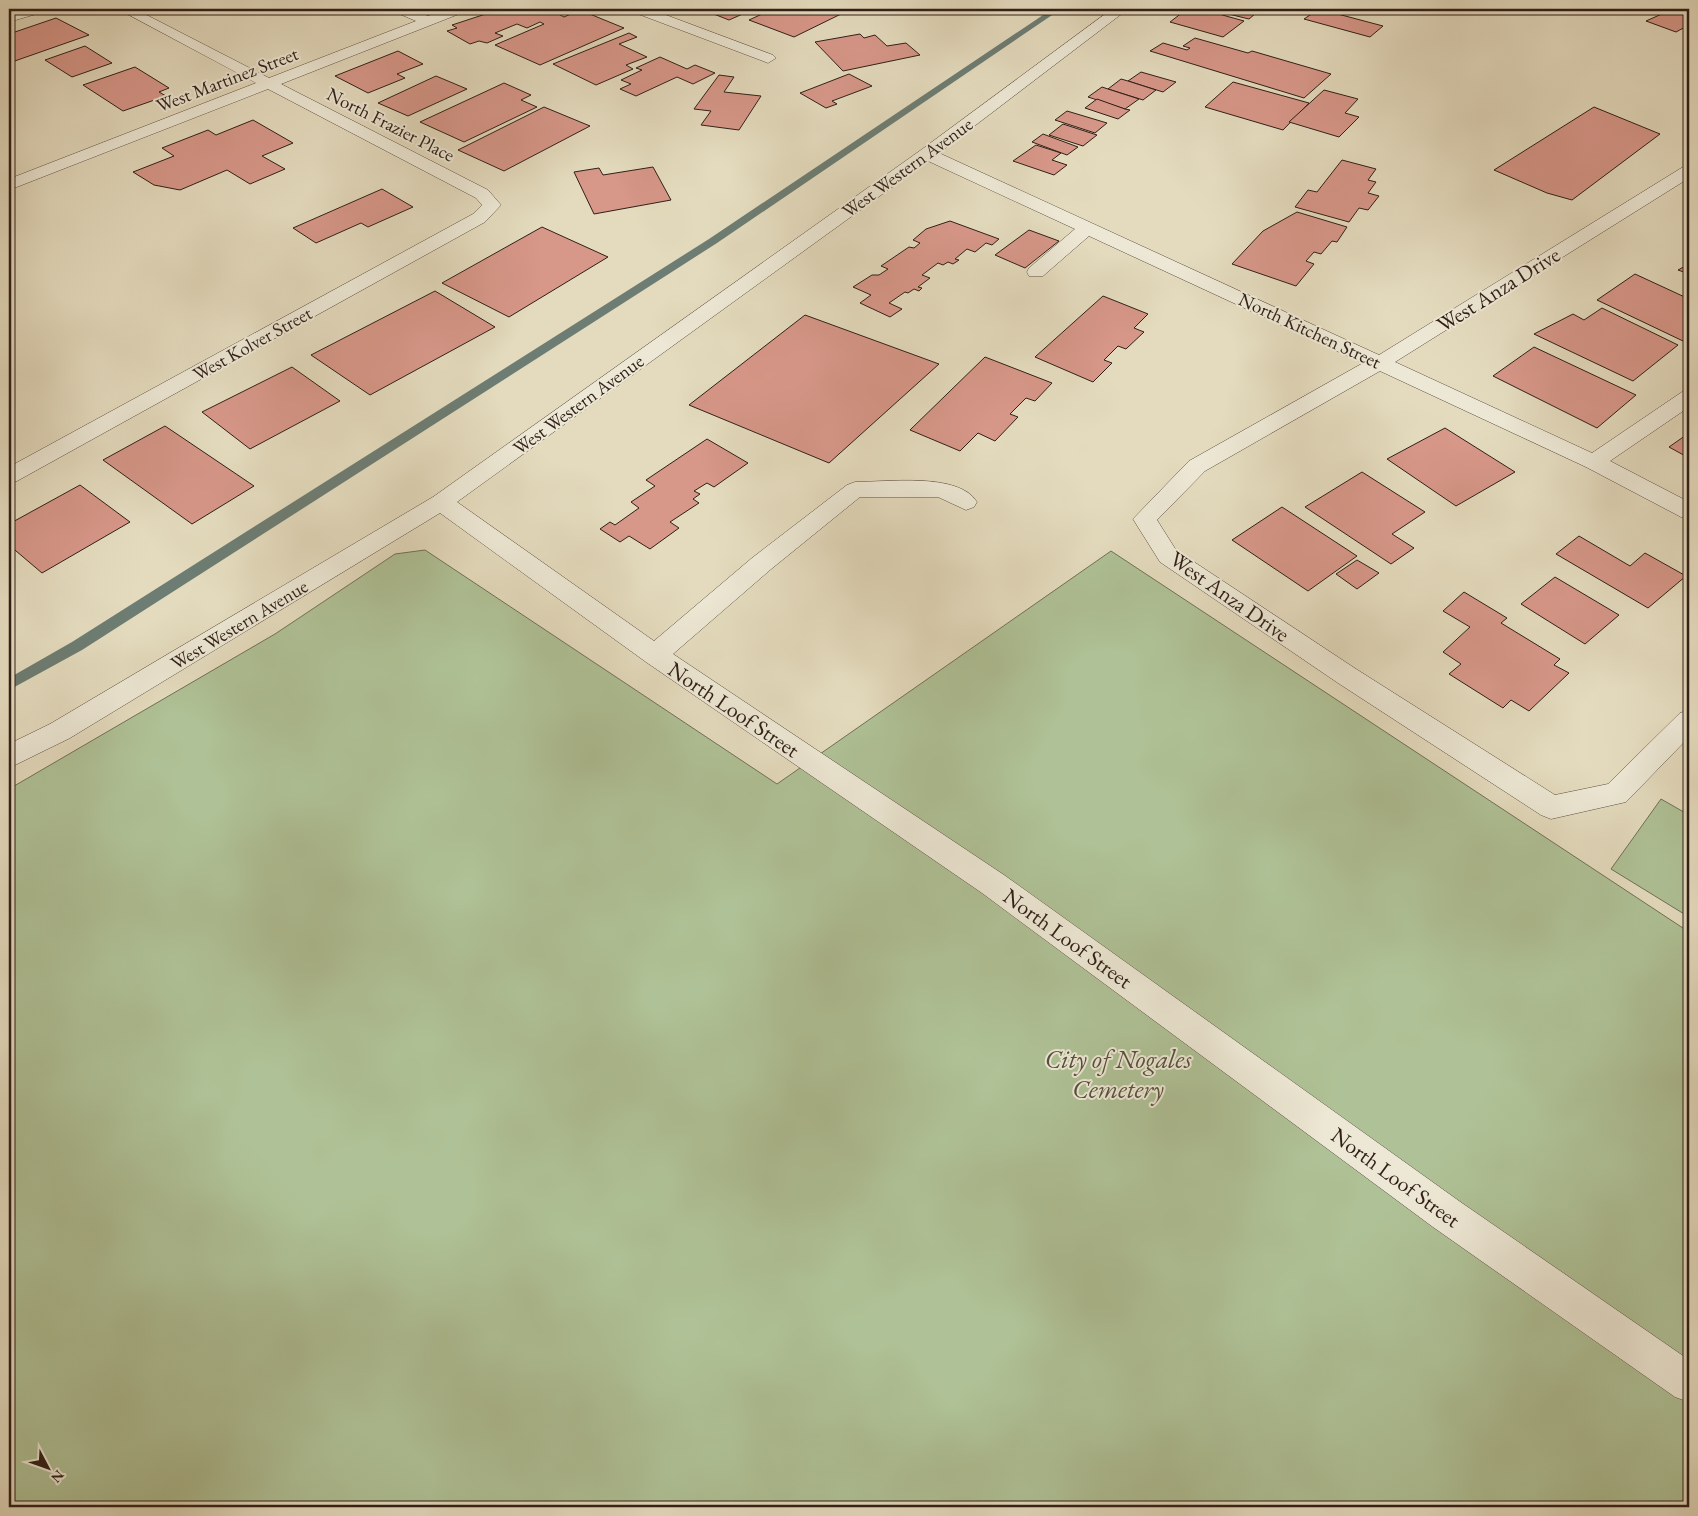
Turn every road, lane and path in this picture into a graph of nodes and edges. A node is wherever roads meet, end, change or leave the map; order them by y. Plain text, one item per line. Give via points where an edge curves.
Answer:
1 (38, 9) edge
2 (125, 9) edge
3 (400, 9) edge
4 (459, 9) edge
5 (638, 9) edge
6 (1121, 9) edge
7 (9, 18) edge
8 (428, 21) junction
9 (768, 58) dead end
10 (267, 84) junction
11 (927, 154) junction
12 (1689, 171) edge
13 (9, 185) edge
14 (492, 205) joint
15 (1086, 229) junction
16 (1036, 272) dead end
17 (1380, 362) junction
18 (1689, 397) edge
19 (1594, 462) junction
20 (9, 476) edge
21 (441, 502) junction
22 (966, 502) dead end
23 (1689, 512) edge
24 (655, 655) junction
25 (1689, 720) edge
26 (9, 757) edge
27 (1689, 1383) edge

1 - 7 street
2 - 10 street, North Frazier Place
3 - 8 street
4 - 8 street, West Martinez Street
5 - 9 street
6 - 11 street, West Western Avenue
8 - 10 street, West Martinez Street
10 - 13 street, West Martinez Street
10 - 14 street, North Frazier Place via 482,194
11 - 15 street, North Kitchen Street
11 - 21 street, West Western Avenue
12 - 17 street, West Anza Drive
14 - 20 street, West Kolver Street via 470,223
15 - 16 street
15 - 17 street, North Kitchen Street
17 - 19 street, North Kitchen Street
17 - 25 street, West Anza Drive via 1196,466 1145,519 1168,556 1551,807 1616,794
18 - 19 street
19 - 23 street, North Kitchen Street
21 - 24 street, North Loof Street
21 - 26 street, West Western Avenue via 60,731
22 - 24 street via 942,489 855,490
24 - 27 street, North Loof Street via 993,884 1446,1214

